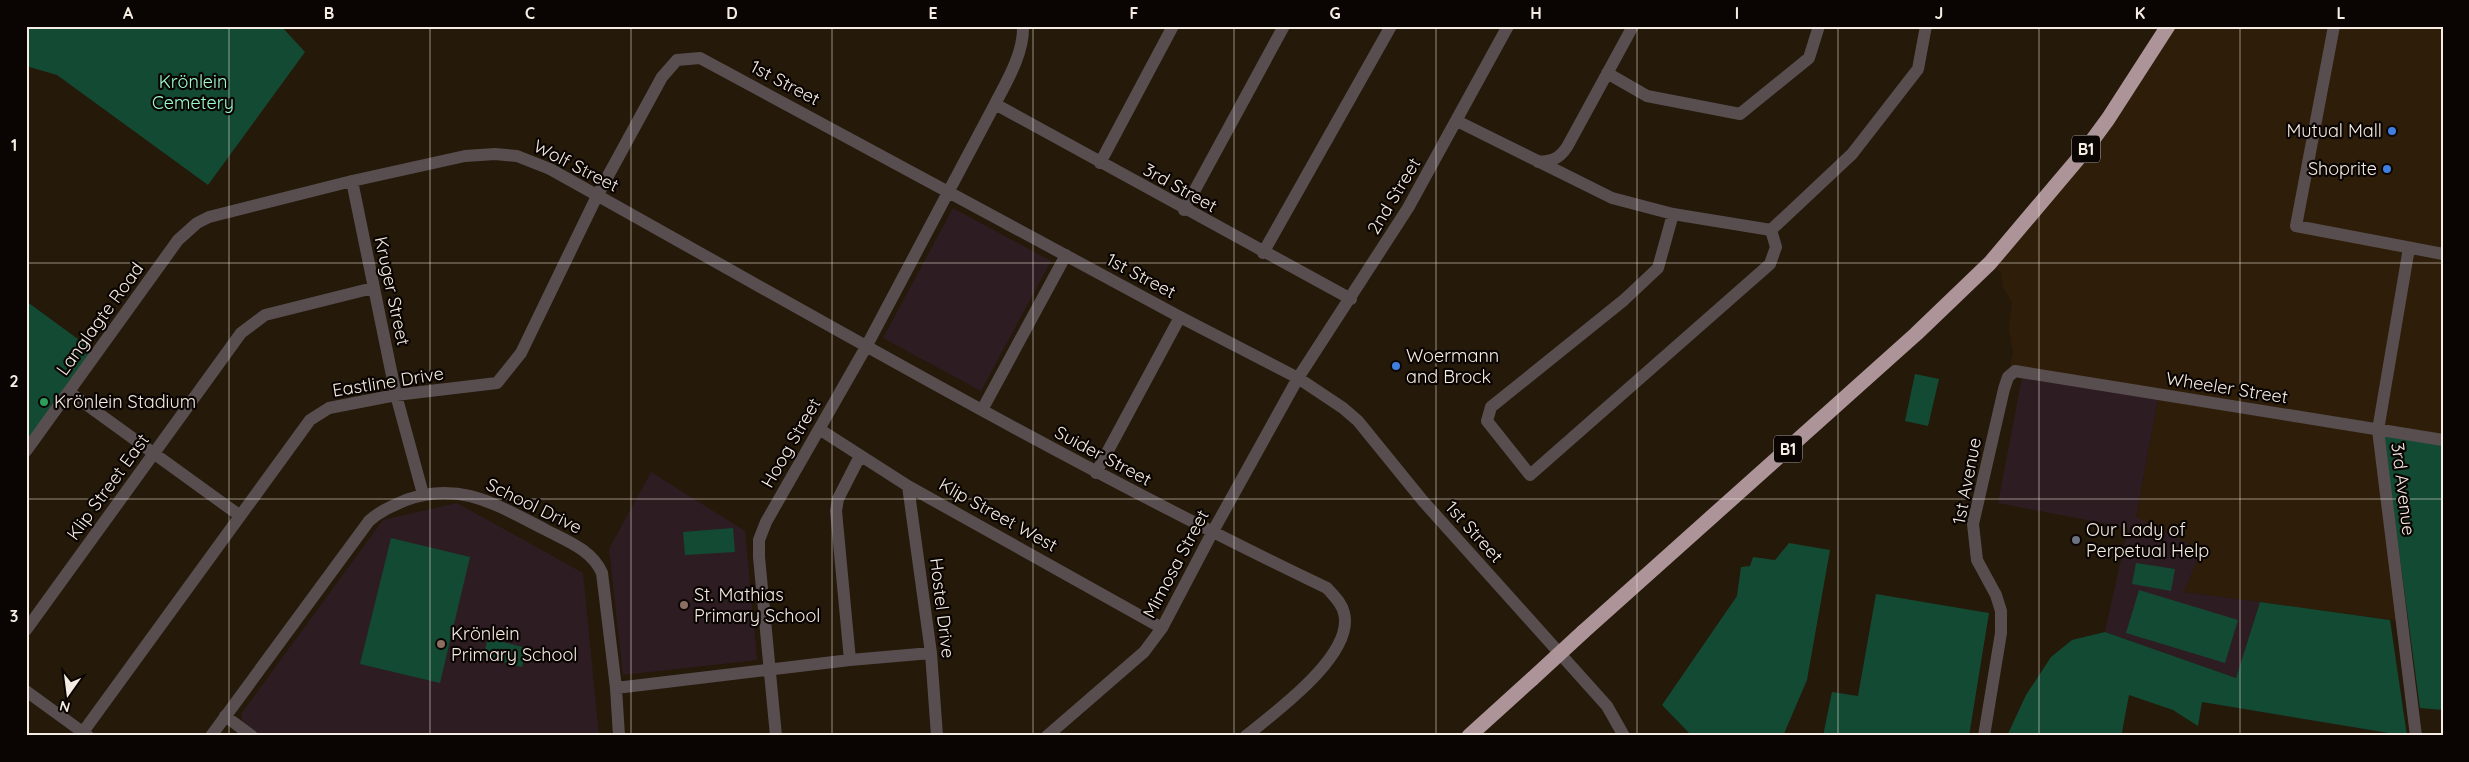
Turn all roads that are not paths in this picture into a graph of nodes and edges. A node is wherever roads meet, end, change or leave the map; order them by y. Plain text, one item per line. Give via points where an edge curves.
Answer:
1 (1023, 26) edge
2 (1173, 26) edge
3 (1284, 26) edge
4 (1391, 26) edge
5 (1508, 26) edge
6 (1633, 26) edge
7 (1926, 26) edge
8 (2168, 26) edge
9 (2334, 26) edge
10 (1816, 27) edge
11 (1608, 73) junction
12 (995, 104) junction
13 (1458, 121) junction
14 (1538, 162) junction
15 (1100, 163) junction
16 (352, 181) junction
17 (948, 192) junction
18 (597, 196) junction
19 (1184, 210) junction
20 (1673, 214) junction
21 (1771, 230) junction
22 (186, 231) joint
23 (2409, 248) junction
24 (1263, 253) junction
25 (2443, 254) edge
26 (1066, 255) junction
27 (373, 288) junction
28 (1351, 299) junction
29 (1180, 317) junction
30 (866, 347) junction
31 (2008, 377) joint
32 (1298, 378) junction
33 (69, 392) junction
34 (396, 395) junction
35 (982, 410) junction
36 (819, 428) junction
37 (2378, 430) junction
38 (2443, 440) edge
39 (26, 451) edge
40 (154, 453) junction
41 (860, 456) junction
42 (1096, 473) junction
43 (908, 486) junction
44 (423, 494) junction
45 (239, 515) junction
46 (1212, 533) junction
47 (1162, 628) junction
48 (26, 630) edge
49 (931, 653) junction
50 (850, 660) junction
51 (769, 670) junction
52 (616, 688) junction
53 (26, 691) edge
54 (225, 716) junction
55 (86, 734) edge
56 (211, 736) edge
57 (252, 736) edge
58 (619, 736) edge
59 (776, 736) edge
60 (937, 736) edge
61 (1046, 736) edge
62 (1246, 736) edge
63 (1469, 736) edge
64 (1624, 736) edge
65 (1984, 736) edge
66 (2416, 736) edge

1 - 12 street, Hoog Street via 1013,68
2 - 15 street
3 - 19 street
4 - 24 street
5 - 13 street, 2nd Street
6 - 11 street
7 - 21 street via 1918,69 1852,154
8 - 63 highway, B1, bridge via 2088,146 1990,263 1916,334
9 - 23 street via 2296,226
10 - 11 street via 1809,58 1740,114 1647,96
11 - 14 street via 1560,156 1552,161
12 - 15 street, 3rd Street
12 - 17 street, Hoog Street
13 - 14 street
13 - 28 street, 2nd Street
14 - 20 street via 1612,198
15 - 19 street, 3rd Street
16 - 18 street, Wolf Street via 465,156 495,154 518,156 550,169
16 - 22 street, Wolf Street via 209,217
16 - 27 street, Kruger Street
17 - 18 street, 1st Street via 700,58 677,60 662,77
17 - 26 street, 1st Street
17 - 30 street, Hoog Street
18 - 30 street, Wolf Street
18 - 34 street, Eastline Drive via 521,353 497,383
19 - 24 street, 3rd Street
20 - 21 street
20 - 21 street via 1658,268 1624,300 1491,407 1487,421 1530,475 1770,264 1776,247
22 - 33 street, Langlagte Road
23 - 25 street
23 - 37 street, 3rd Avenue
24 - 28 street, 3rd Street
26 - 29 street, 1st Street
26 - 35 street
27 - 34 street, Kruger Street
27 - 40 street, Klip Street East via 265,315 248,325
28 - 32 street, 2nd Street
29 - 32 street, 1st Street
29 - 42 street
30 - 35 street, Suider Street
30 - 36 street, Hoog Street
31 - 37 street, Wheeler Street via 2016,371 2023,372
31 - 65 street, 1st Avenue via 1973,524 1977,560 2001,611 2001,633
32 - 46 street, Mimosa Street
32 - 64 street, 1st Street via 1358,421 1423,501 1607,706
33 - 39 street, Langlagte Road
33 - 40 street
34 - 44 street, Kruger Street
34 - 45 street, Eastline Drive via 330,408 314,416
35 - 42 street, Suider Street
36 - 41 street, Klip Street West
36 - 51 street, Hoog Street via 759,540
37 - 38 street, Wheeler Street
37 - 66 street, 3rd Avenue
40 - 45 street
40 - 48 street, Klip Street East
41 - 43 street, Klip Street West
41 - 50 street via 838,499 836,511
42 - 46 street, Suider Street
43 - 47 street, Klip Street West
43 - 49 street, Hostel Drive
44 - 52 street, School Drive via 452,492 475,496 589,554 602,573
44 - 54 street, School Drive via 390,506 364,527
45 - 55 street, Eastline Drive
46 - 47 street, Mimosa Street
46 - 62 street, Suider Street via 1327,588 1345,614 1337,647 1315,677
47 - 61 street, Mimosa Street via 1144,652
49 - 50 street
49 - 60 street, Hostel Drive
50 - 51 street
51 - 52 street
51 - 59 street, Hoog Street
52 - 58 street, School Drive
53 - 55 street
54 - 56 street, School Drive
54 - 57 street

